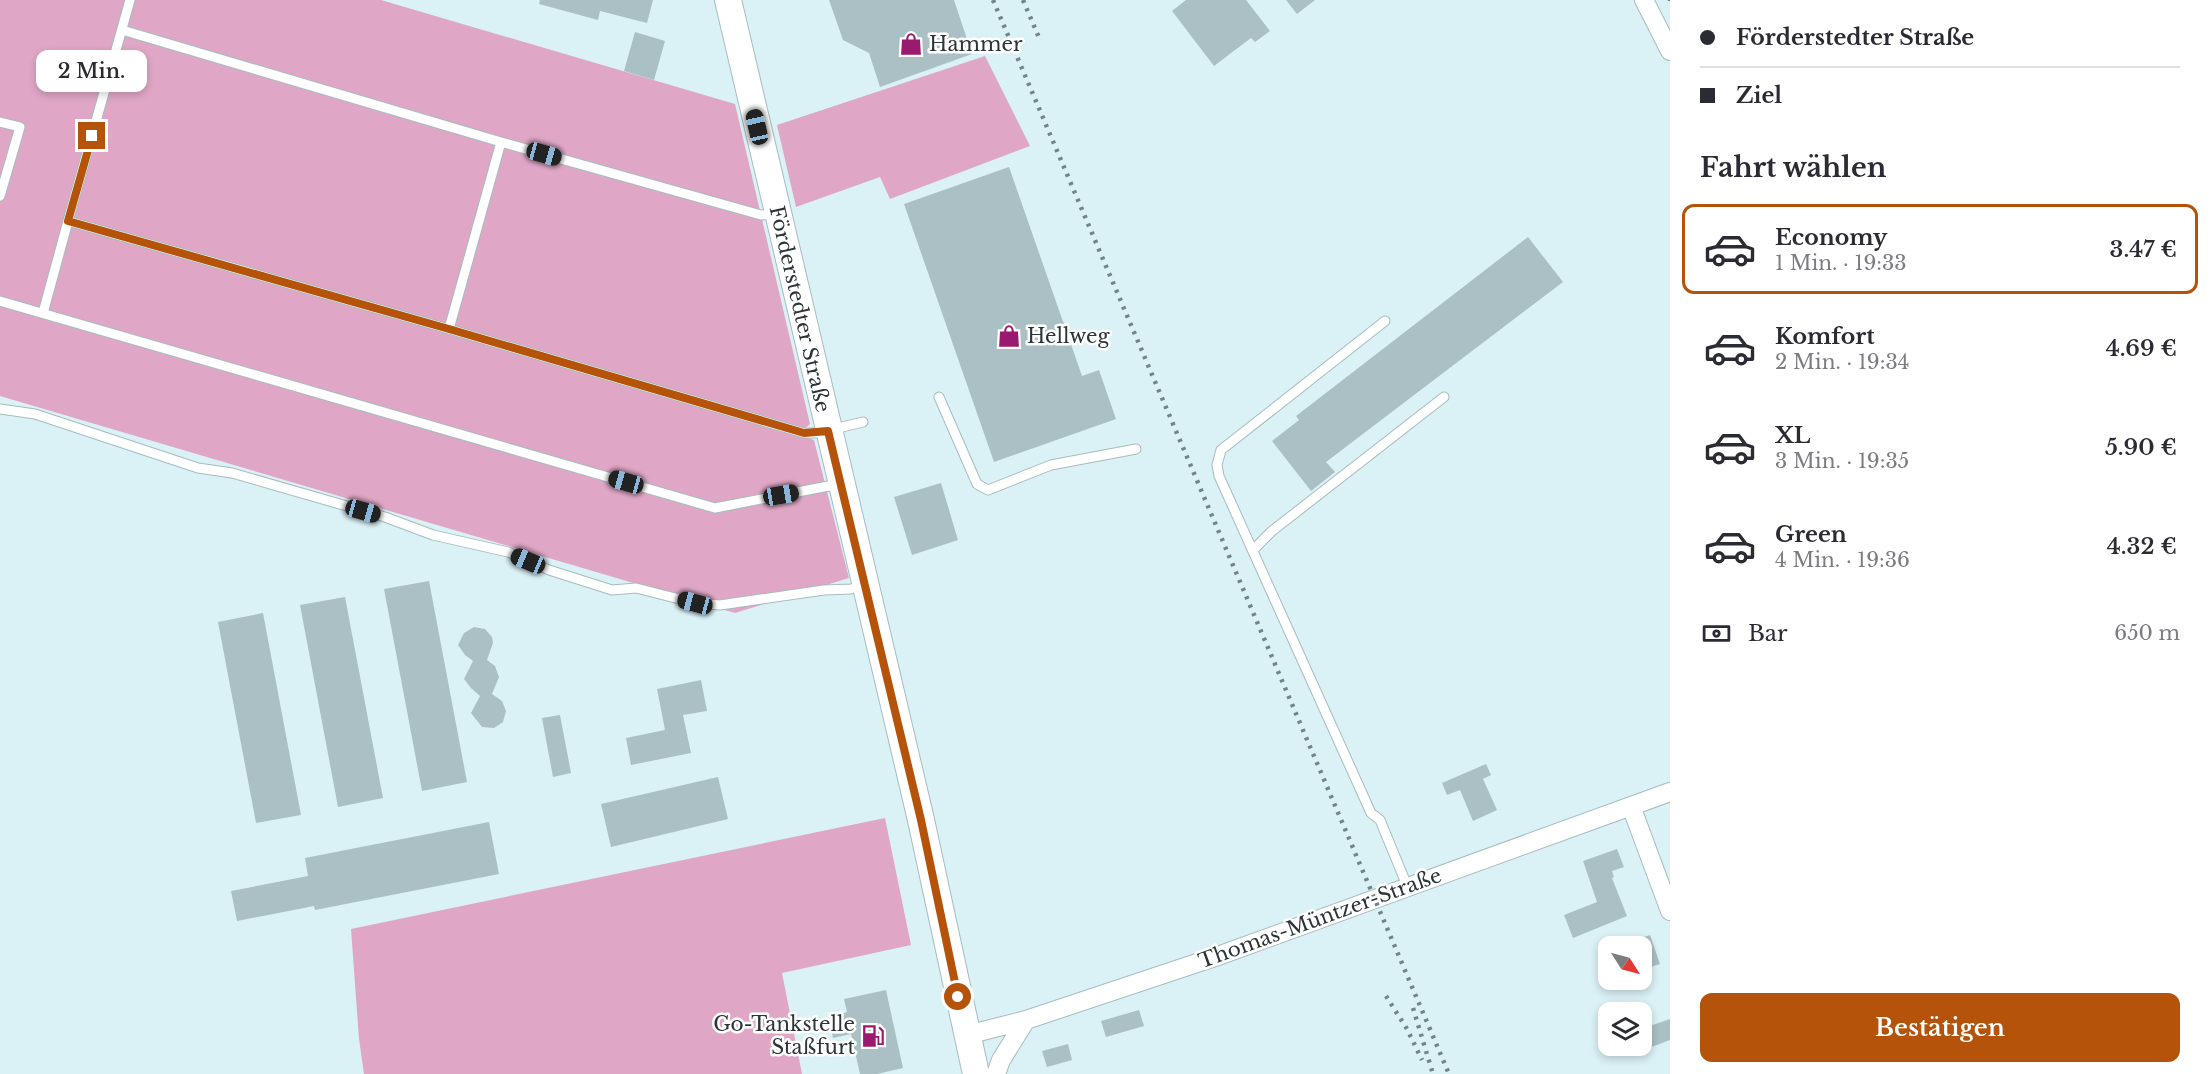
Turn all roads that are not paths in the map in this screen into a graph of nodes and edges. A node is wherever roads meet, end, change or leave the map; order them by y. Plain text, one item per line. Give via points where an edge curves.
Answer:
1 (130, 0) edge
2 (728, 0) edge
3 (1644, 0) edge
4 (122, 30) junction
5 (1670, 51) edge
6 (0, 122) edge
7 (501, 142) junction
8 (0, 196) edge
9 (777, 213) junction
10 (68, 221) junction
11 (0, 301) edge
12 (43, 314) junction
13 (1385, 321) dead end
14 (449, 329) junction
15 (939, 397) dead end
16 (1444, 397) dead end
17 (0, 409) edge
18 (864, 422) dead end
19 (828, 431) junction
20 (1136, 449) dead end
21 (840, 484) junction
22 (1253, 550) junction
23 (865, 585) junction
24 (1670, 792) edge
25 (1631, 806) junction
26 (1408, 888) junction
27 (1670, 911) edge
28 (1026, 1020) junction
29 (967, 1035) junction
30 (976, 1074) edge
31 (996, 1074) edge

1 - 4 lane
2 - 9 main road, Förderstedter Straße
3 - 5 street
4 - 7 lane
4 - 10 lane
6 - 8 lane via 20,127
7 - 9 lane via 760,215
7 - 14 lane
9 - 19 main road, Förderstedter Straße
10 - 12 lane
10 - 14 lane
11 - 12 lane
12 - 21 lane via 715,508
13 - 22 lane via 1221,450 1219,476
14 - 19 lane via 804,433
15 - 20 lane via 977,484 988,490 1051,465
16 - 22 lane
17 - 23 lane via 35,414 198,468 232,473 385,517 434,536 508,552 612,590 636,588 720,605
18 - 19 lane
19 - 21 main road, Förderstedter Straße
21 - 23 main road, Förderstedter Straße
22 - 26 lane
23 - 29 main road, Förderstedter Straße via 930,858
24 - 25 street, Thomas-Müntzer-Straße
25 - 26 street, Thomas-Müntzer-Straße
25 - 27 street
26 - 28 street, Thomas-Müntzer-Straße
28 - 29 street, Thomas-Müntzer-Straße
28 - 31 street
29 - 30 main road, Förderstedter Straße

